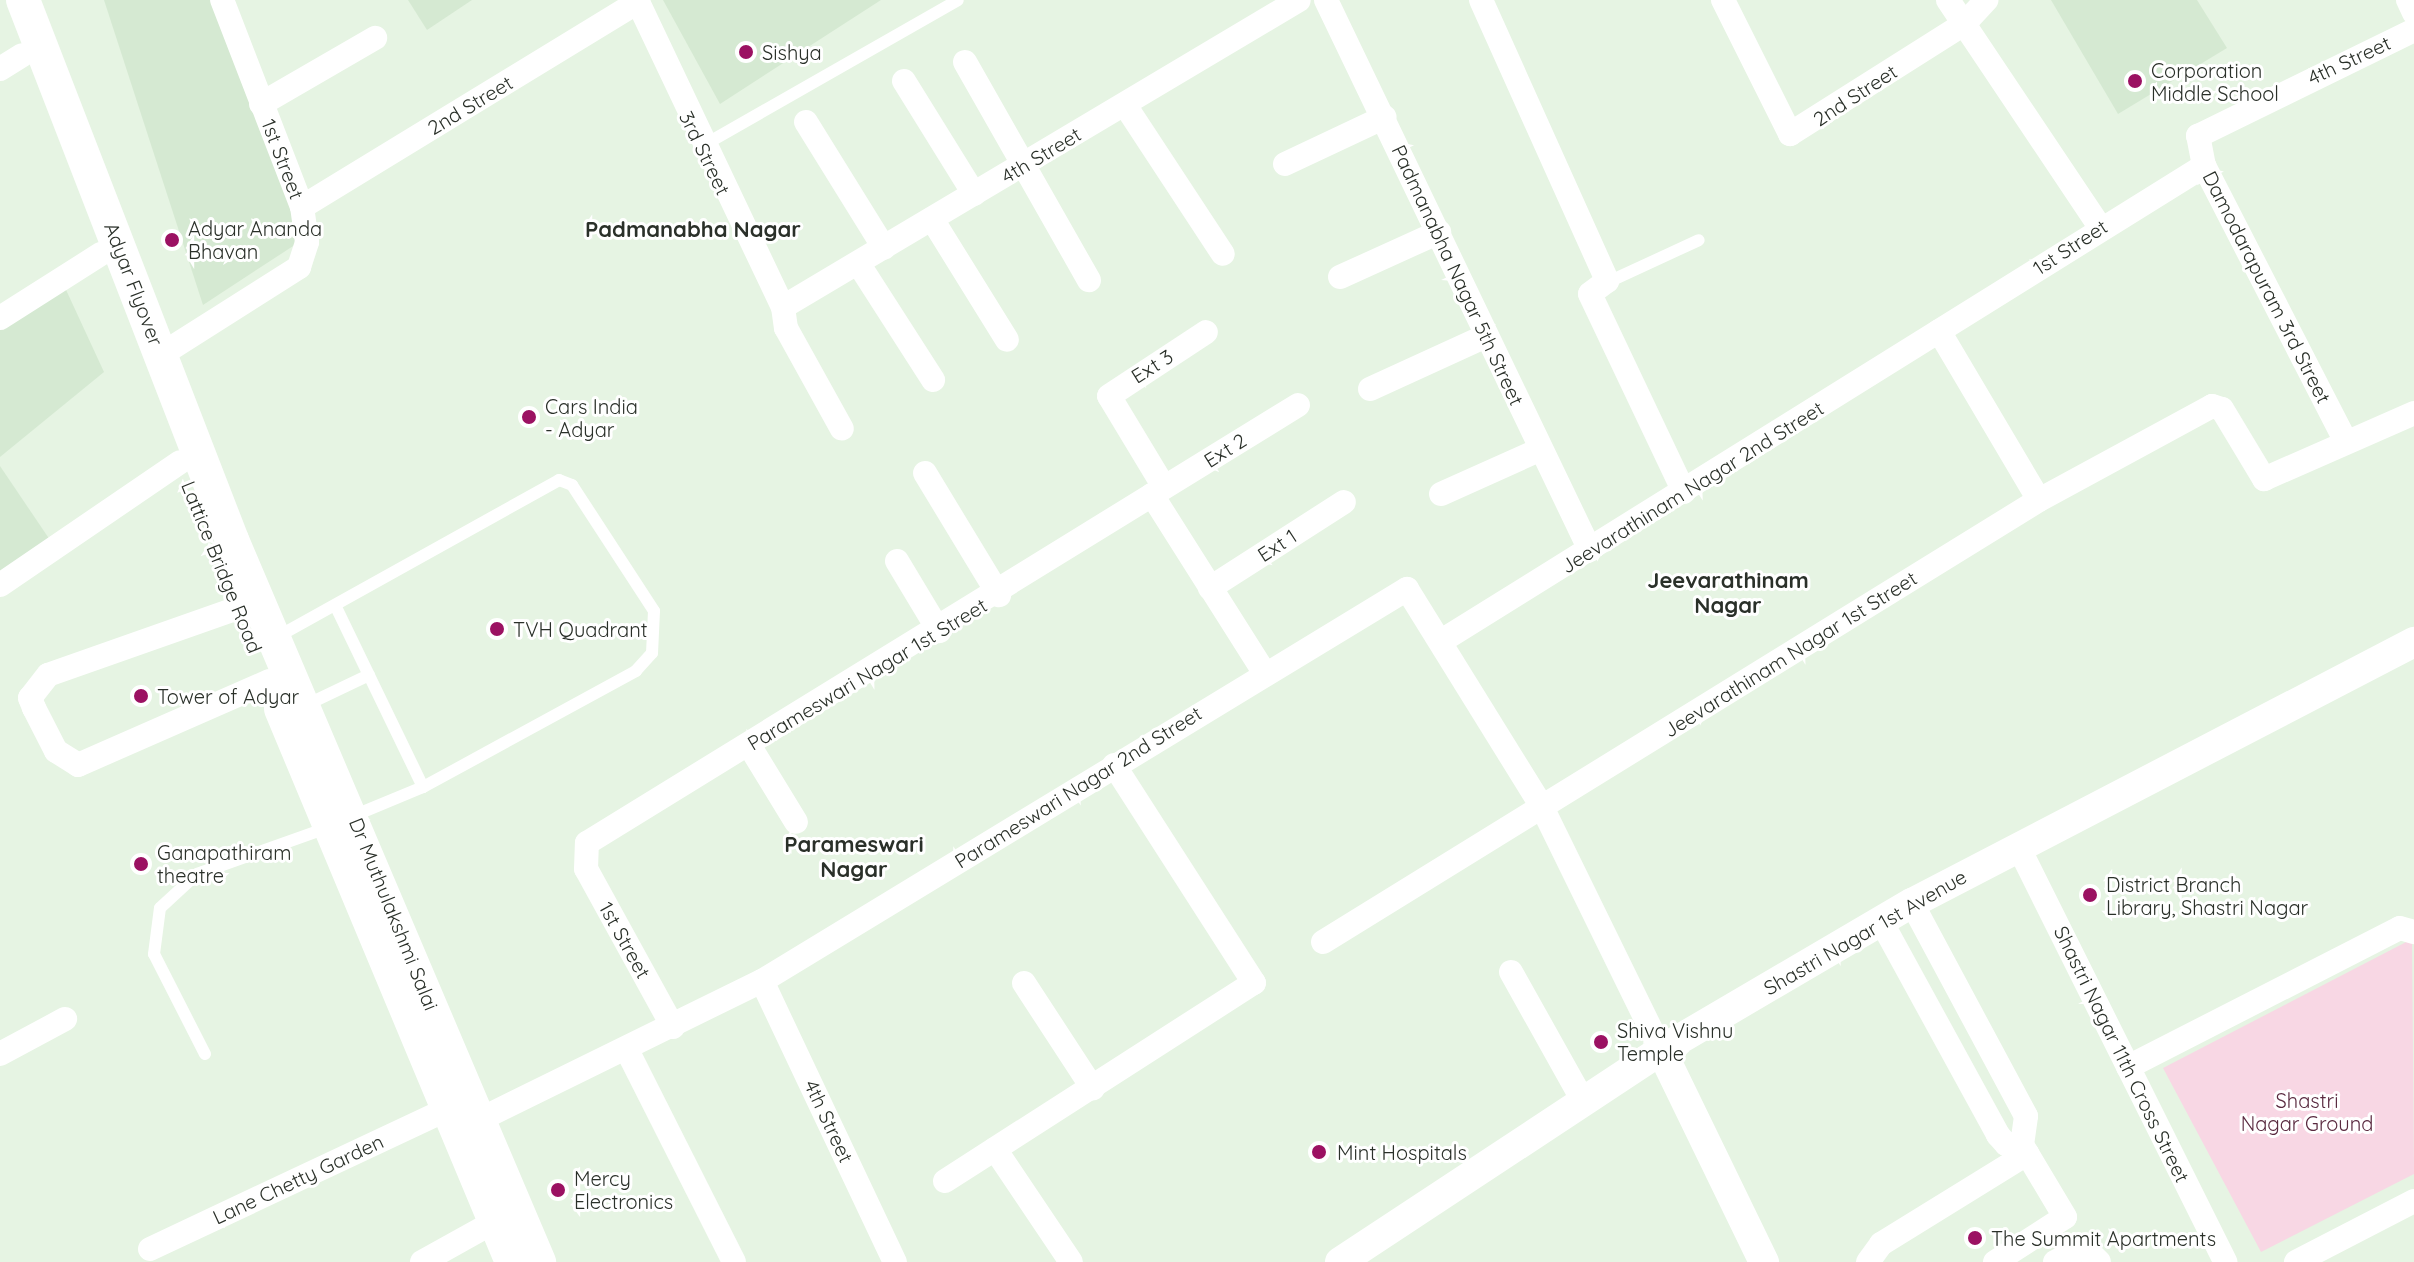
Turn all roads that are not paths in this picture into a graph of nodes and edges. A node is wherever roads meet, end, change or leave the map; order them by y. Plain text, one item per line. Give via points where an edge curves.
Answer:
1 (2, 0) edge
2 (23, 0) edge
3 (48, 0) edge
4 (222, 0) edge
5 (958, 0) edge
6 (1299, 0) edge
7 (1326, 0) edge
8 (1481, 0) edge
9 (1723, 0) edge
10 (1948, 0) edge
11 (1986, 0) edge
12 (2408, 0) edge
13 (629, 4) edge
14 (2414, 13) edge
15 (1964, 24) junction
16 (2414, 30) edge
17 (375, 38) dead end
18 (11, 62) edge
19 (965, 62) dead end
20 (904, 81) dead end
21 (261, 104) junction
22 (1125, 105) junction
23 (1385, 117) junction
24 (806, 122) dead end
25 (2199, 132) joint
26 (700, 147) junction
27 (1285, 164) dead end
28 (2204, 166) junction
29 (1020, 167) junction
30 (974, 194) junction
31 (302, 207) junction
32 (932, 219) junction
33 (2100, 227) junction
34 (1439, 232) junction
35 (1699, 240) dead end
36 (884, 248) junction
37 (101, 254) junction
38 (1223, 254) dead end
39 (858, 263) junction
40 (1340, 277) dead end
41 (1089, 280) dead end
42 (1606, 283) junction
43 (783, 307) junction
44 (0, 318) edge
45 (1939, 331) junction
46 (1206, 332) dead end
47 (1486, 336) junction
48 (1007, 340) dead end
49 (170, 349) junction
50 (933, 380) dead end
51 (1370, 389) dead end
52 (1298, 405) dead end
53 (2414, 413) edge
54 (842, 429) dead end
55 (2345, 440) junction
56 (1539, 450) junction
57 (180, 462) junction
58 (925, 473) dead end
59 (1158, 491) junction
60 (1684, 492) junction
61 (1441, 494) dead end
62 (2039, 500) junction
63 (1344, 502) dead end
64 (1590, 550) junction
65 (238, 554) junction
66 (897, 561) dead end
67 (0, 585) edge
68 (1210, 588) junction
69 (999, 595) junction
70 (336, 607) junction
71 (238, 608) junction
72 (939, 631) junction
73 (274, 639) junction
74 (1443, 640) junction
75 (2414, 642) edge
76 (1264, 672) junction
77 (369, 675) junction
78 (269, 681) junction
79 (304, 706) junction
80 (749, 745) junction
81 (1114, 765) junction
82 (423, 787) junction
83 (1542, 807) junction
84 (342, 821) junction
85 (796, 822) dead end
86 (2018, 846) junction
87 (583, 851) joint
88 (1912, 903) junction
89 (1881, 921) junction
90 (2412, 930) edge
91 (1323, 942) dead end
92 (1511, 972) dead end
93 (762, 981) junction
94 (1024, 983) dead end
95 (65, 1019) dead end
96 (673, 1027) junction
97 (627, 1050) junction
98 (1661, 1050) junction
99 (0, 1054) edge
100 (205, 1054) dead end
101 (2128, 1067) junction
102 (1093, 1089) junction
103 (1583, 1101) junction
104 (446, 1110) junction
105 (479, 1120) junction
106 (995, 1149) junction
107 (2024, 1149) junction
108 (945, 1181) dead end
109 (2414, 1201) edge
110 (494, 1222) junction
111 (150, 1249) dead end
112 (1756, 1260) edge
113 (422, 1262) edge
114 (512, 1262) edge
115 (539, 1262) edge
116 (734, 1262) edge
117 (895, 1262) edge
118 (1071, 1262) edge
119 (1340, 1262) edge
120 (1868, 1262) edge
121 (1995, 1262) edge
122 (2055, 1262) edge
123 (2099, 1262) edge
124 (2225, 1262) edge
125 (2296, 1262) edge

1 - 18 main road, Lattice Bridge Road
2 - 65 main road, Adyar Flyover
3 - 49 main road
4 - 21 street, 1st Street
5 - 26 lane
6 - 22 street, 4th Street
7 - 23 street, Padmanabha Nagar 5th Street
8 - 42 street
9 - 15 street, 2nd Street via 1790,134
10 - 15 street
11 - 15 street
12 - 14 street
13 - 26 street, 3rd Street
13 - 31 street, 2nd Street
15 - 33 street
16 - 25 street, 4th Street
17 - 21 street
18 - 37 main road, Lattice Bridge Road
19 - 29 street
20 - 30 street
21 - 31 street, 1st Street
22 - 29 street, 4th Street
22 - 38 street
23 - 27 street
23 - 34 street, Padmanabha Nagar 5th Street
24 - 36 street
25 - 28 street, Damodarapuram 3rd Street
26 - 43 street, 3rd Street
28 - 33 street, 1st Street
28 - 55 street, Damodarapuram 3rd Street
29 - 30 street, 4th Street
29 - 41 street
30 - 32 street, 4th Street
31 - 49 street, 1st Street via 307,242 299,267
32 - 36 street, 4th Street
32 - 48 street
33 - 45 street, 1st Street
34 - 40 street
34 - 47 street, Padmanabha Nagar 5th Street
35 - 42 lane
36 - 39 street, 4th Street
37 - 44 street
37 - 57 main road, Lattice Bridge Road
39 - 43 street, 4th Street
39 - 50 street
42 - 60 street via 1590,294
43 - 54 street, 3rd Street via 786,328
45 - 60 street, Jeevarathinam Nagar 2nd Street
45 - 62 street
46 - 59 street, Ext 3 via 1109,396
47 - 51 street
47 - 56 street, Padmanabha Nagar 5th Street
49 - 65 main road via 246,542
52 - 59 street, Ext 2
53 - 55 street
55 - 62 street, Jeevarathinam Nagar 1st Street via 2264,479 2216,405
56 - 61 street
56 - 64 street, Padmanabha Nagar 5th Street
57 - 67 street
57 - 71 main road, Lattice Bridge Road
58 - 69 street
59 - 68 street
59 - 69 street, Parameswari Nagar 1st Street
60 - 64 street, Jeevarathinam Nagar 2nd Street
62 - 83 street, Jeevarathinam Nagar 1st Street
63 - 68 street, Ext 1
64 - 74 street, Jeevarathinam Nagar 2nd Street
65 - 73 main road, Dr Muthulakshmi Salai
66 - 72 street
68 - 76 street
69 - 72 street, Parameswari Nagar 1st Street
70 - 73 lane
70 - 77 lane
70 - 82 lane via 567,480 654,611 652,653 636,671
71 - 78 main road, Lattice Bridge Road
71 - 78 street via 48,675 30,698 34,708 56,751 78,765
72 - 80 street, Parameswari Nagar 1st Street
73 - 79 main road, Dr Muthulakshmi Salai
74 - 76 street, Parameswari Nagar 2nd Street via 1412,595 1399,590
74 - 83 street
75 - 86 street, Shastri Nagar 1st Avenue
76 - 81 street, Parameswari Nagar 2nd Street
77 - 79 lane
77 - 82 lane
78 - 84 main road, Lattice Bridge Road
79 - 84 main road, Dr Muthulakshmi Salai
80 - 85 street
80 - 87 street, Parameswari Nagar 1st Street
81 - 93 street, Parameswari Nagar 2nd Street
81 - 102 street via 1254,983
82 - 84 lane
83 - 91 street, Jeevarathinam Nagar 1st Street
83 - 98 street
84 - 100 lane via 197,874 160,908 154,954
84 - 104 main road, Lattice Bridge Road
84 - 105 main road, Dr Muthulakshmi Salai
86 - 88 street, Shastri Nagar 1st Avenue
86 - 101 street, Shastri Nagar 11th Cross Street
87 - 96 street, 1st Street
88 - 89 street, Shastri Nagar 1st Avenue
88 - 107 street via 2026,1116
89 - 98 street, Shastri Nagar 1st Avenue
89 - 107 street via 1998,1135 2006,1144
90 - 101 street
92 - 103 street
93 - 96 street, Parameswari Nagar 2nd Street
93 - 117 street, 4th Street
94 - 102 street
95 - 99 street
96 - 97 street, Parameswari Nagar 2nd Street
97 - 105 street, Parameswari Nagar 2nd Street
97 - 116 street
98 - 103 street, Shastri Nagar 1st Avenue
98 - 112 street
101 - 124 street, Shastri Nagar 11th Cross Street
102 - 106 street
103 - 119 street, Shastri Nagar 1st Avenue
104 - 110 main road, Lattice Bridge Road
104 - 111 street, Lane Chetty Garden
105 - 115 main road, Dr Muthulakshmi Salai
106 - 108 street
106 - 118 street
107 - 120 street via 1881,1244
107 - 121 street via 2065,1217
109 - 125 street
110 - 113 street
110 - 114 main road, Lattice Bridge Road
122 - 123 street via 2084,1247

